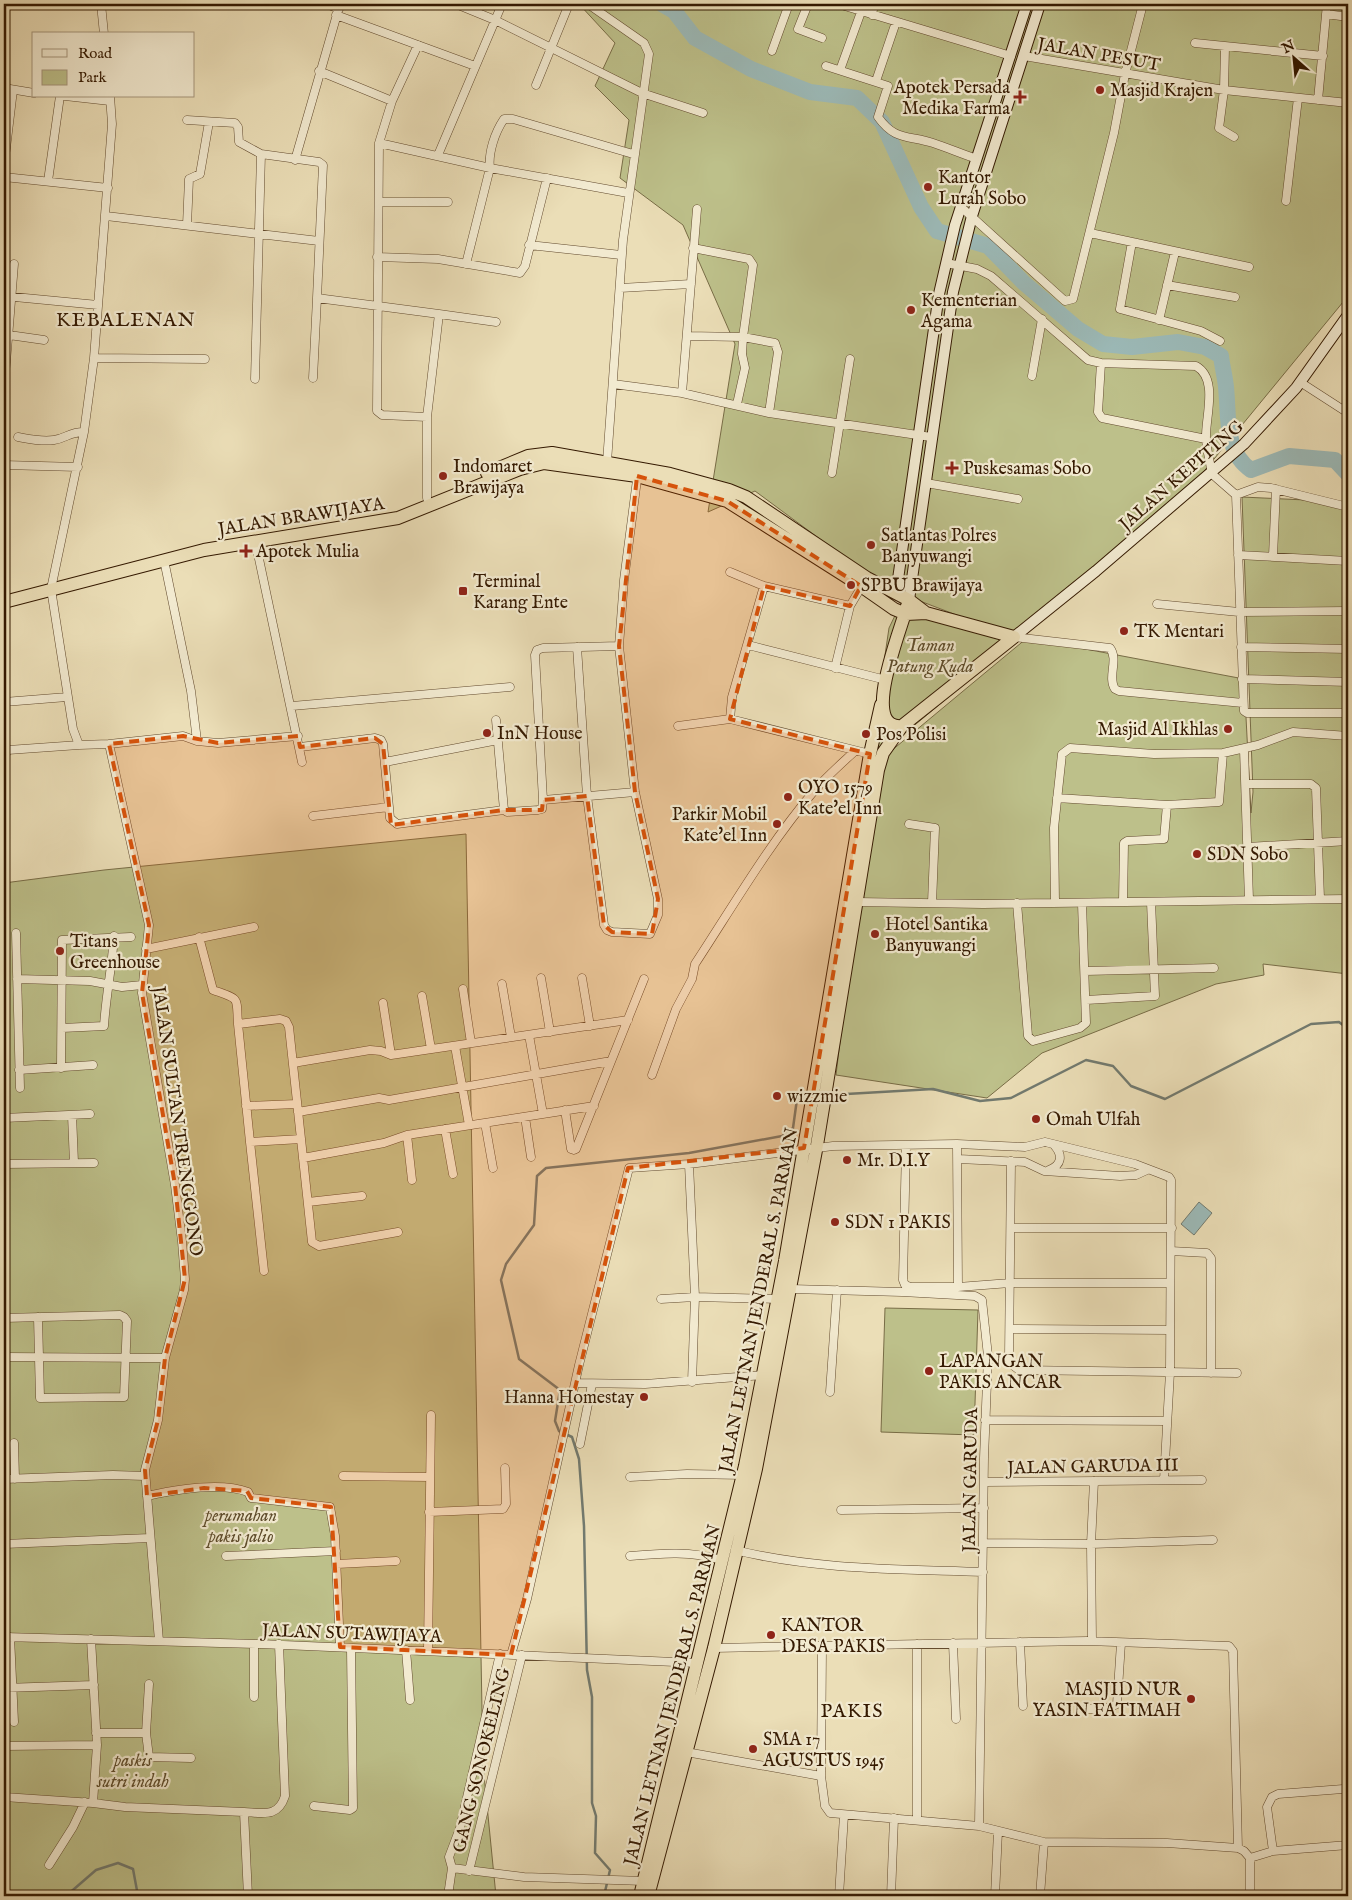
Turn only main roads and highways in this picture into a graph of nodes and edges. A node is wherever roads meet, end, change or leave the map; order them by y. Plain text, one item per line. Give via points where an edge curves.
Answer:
1 (1027, 4) edge
2 (1040, 4) edge
3 (1348, 315) edge
4 (638, 472) junction
5 (864, 582) junction
6 (51, 585) junction
7 (896, 593) junction
8 (4, 594) edge
9 (909, 600) junction
10 (4, 602) edge
11 (900, 612) junction
12 (926, 613) junction
13 (1014, 637) junction
14 (881, 705) junction
15 (902, 726) junction
16 (824, 1063) junction
17 (811, 1147) junction
18 (640, 1896) edge
19 (648, 1896) edge

1 - 7 main road via 955,226 939,294
2 - 9 main road via 968,228 953,292
3 - 13 main road, JALAN KEPITING via 1300,382 1244,444
4 - 5 highway, JALAN BRAWIJAYA via 728,501
4 - 6 highway, JALAN BRAWIJAYA via 532,465 398,518 255,540
4 - 6 highway, JALAN BRAWIJAYA via 607,462 552,454 528,456 396,510 353,520 237,536
5 - 7 highway, JALAN BRAWIJAYA
5 - 11 highway, JALAN BRAWIJAYA
6 - 8 highway, JALAN BRAWIJAYA
6 - 10 highway, JALAN BRAWIJAYA
7 - 9 highway, JALAN BRAWIJAYA
7 - 11 highway
9 - 11 highway
9 - 12 highway, JALAN BRAWIJAYA
11 - 12 highway
11 - 14 highway, JALAN LETNAN JENDERAL S. PARMAN
12 - 13 highway
13 - 15 highway, JALAN LETNAN JENDERAL S. PARMAN
14 - 15 highway via 888,723
14 - 16 highway, JALAN LETNAN JENDERAL S. PARMAN via 870,754
15 - 16 highway, JALAN LETNAN JENDERAL S. PARMAN via 883,753 878,770 858,902
16 - 17 highway, JALAN LETNAN JENDERAL S. PARMAN
17 - 18 highway, JALAN LETNAN JENDERAL S. PARMAN via 744,1475
17 - 19 highway, JALAN LETNAN JENDERAL S. PARMAN via 791,1290 756,1469 714,1648

